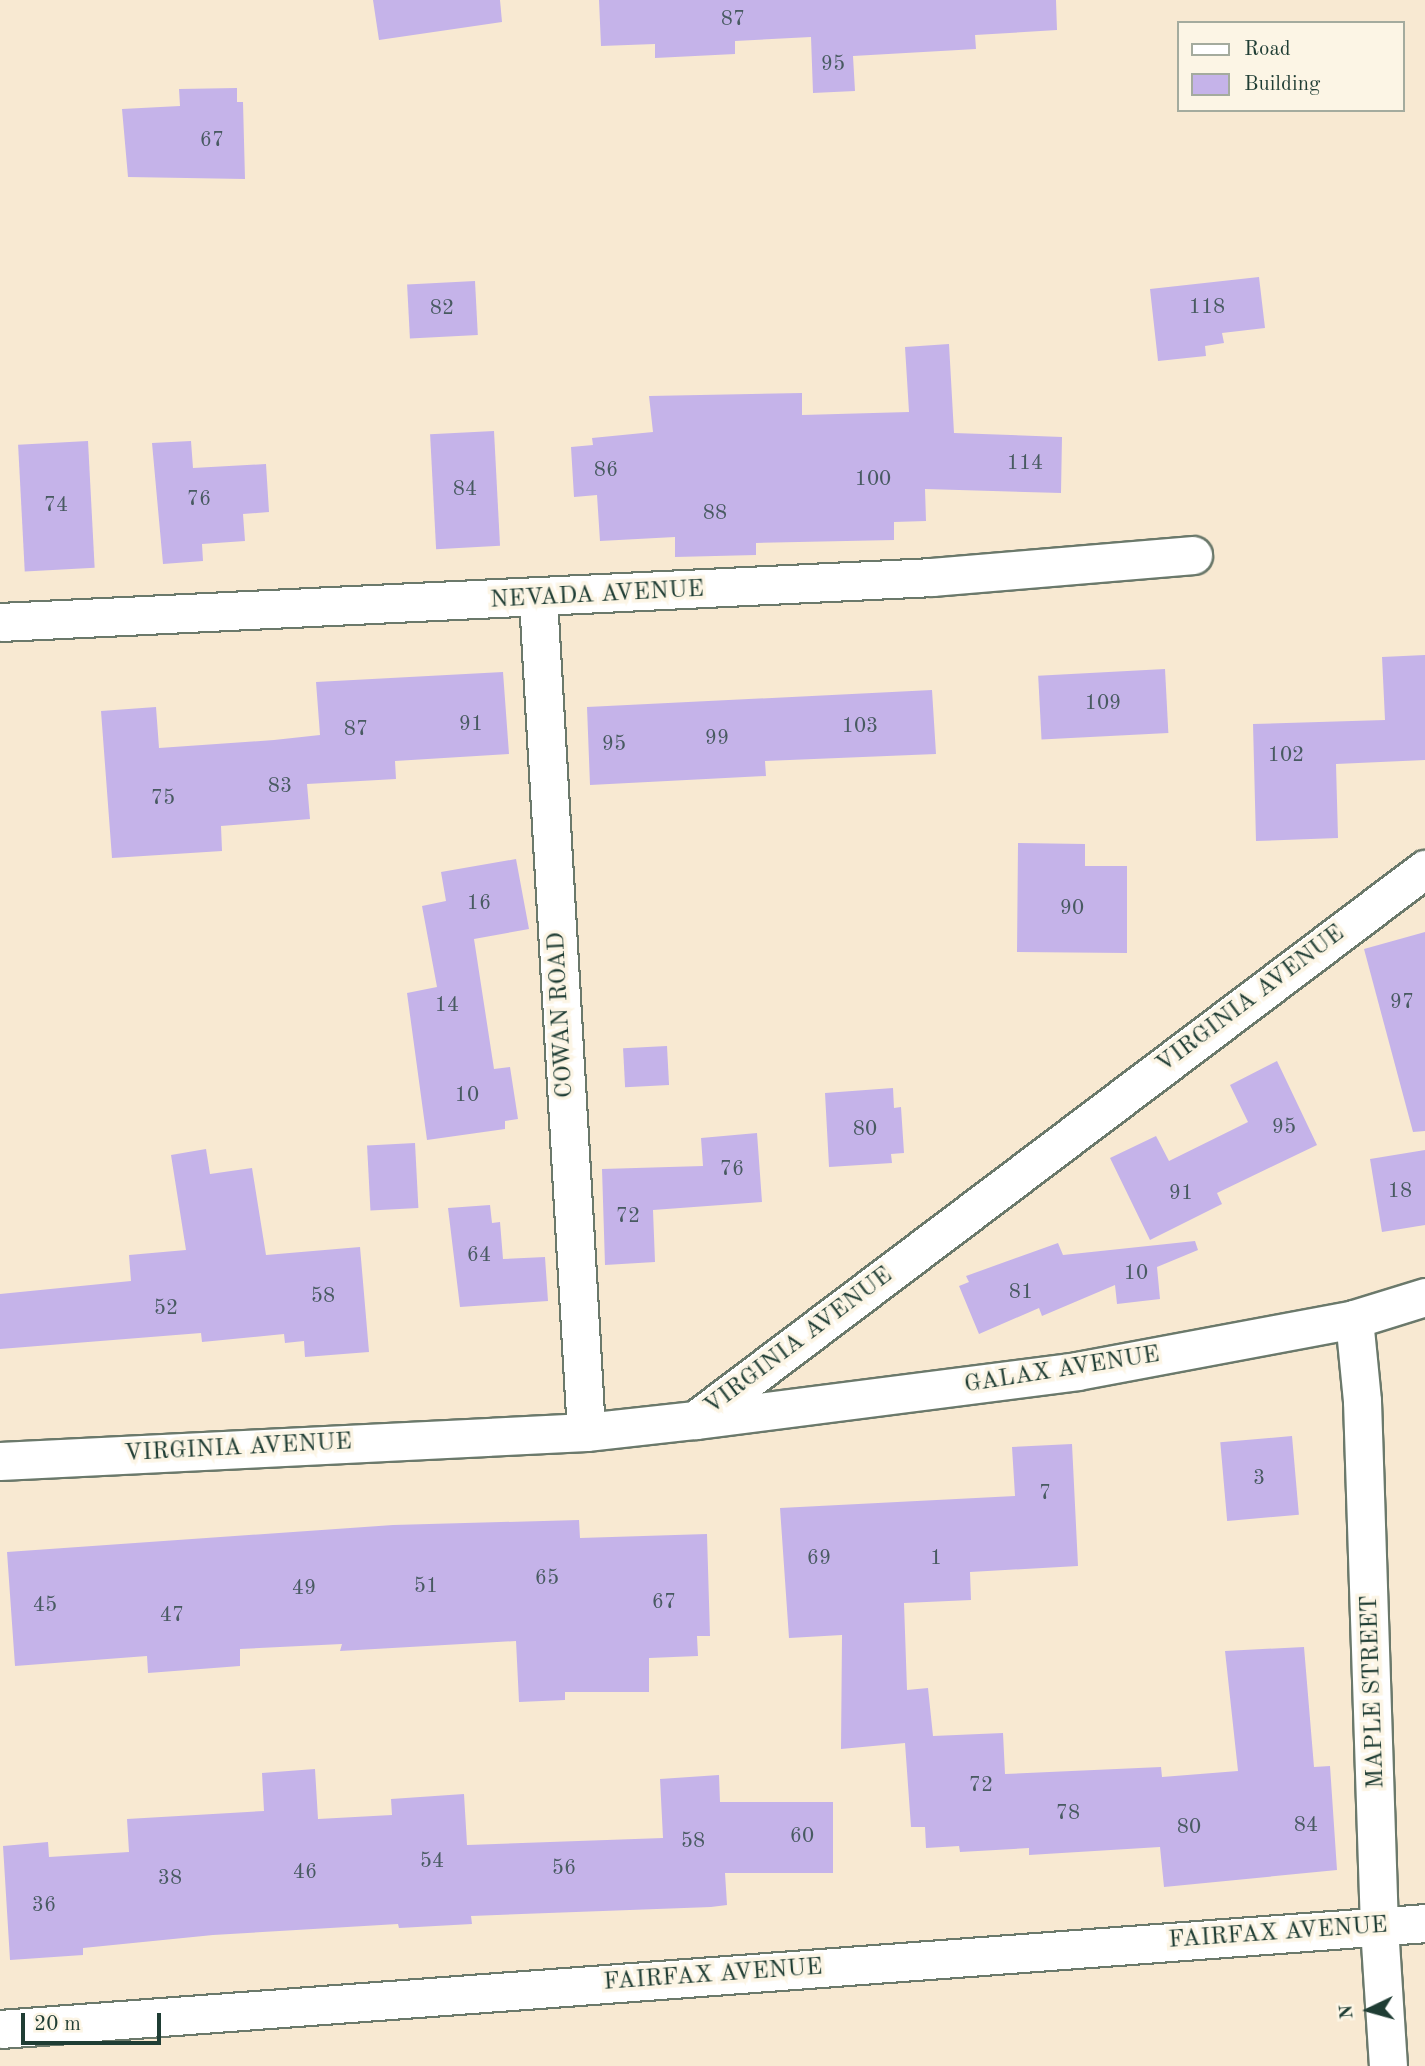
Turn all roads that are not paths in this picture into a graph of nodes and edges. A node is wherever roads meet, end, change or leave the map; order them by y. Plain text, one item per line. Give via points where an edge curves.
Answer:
1 (1193, 555) dead end
2 (538, 599) junction
3 (0, 622) edge
4 (1425, 870) edge
5 (1425, 1297) edge
6 (1354, 1319) junction
7 (695, 1420) junction
8 (586, 1432) junction
9 (0, 1461) edge
10 (1425, 1923) edge
11 (1379, 1927) junction
12 (0, 2029) edge
13 (1388, 2066) edge

1 - 2 street, NEVADA AVENUE via 932,577
2 - 3 street, NEVADA AVENUE
2 - 8 street, COWAN ROAD
4 - 7 street, VIRGINIA AVENUE
5 - 6 street, GALAX AVENUE
6 - 7 street, GALAX AVENUE via 1077,1371
6 - 11 street, MAPLE STREET via 1369,1562
7 - 8 street, VIRGINIA AVENUE
8 - 9 street, VIRGINIA AVENUE
10 - 11 street, FAIRFAX AVENUE
11 - 12 street, FAIRFAX AVENUE
11 - 13 street, MAPLE STREET

